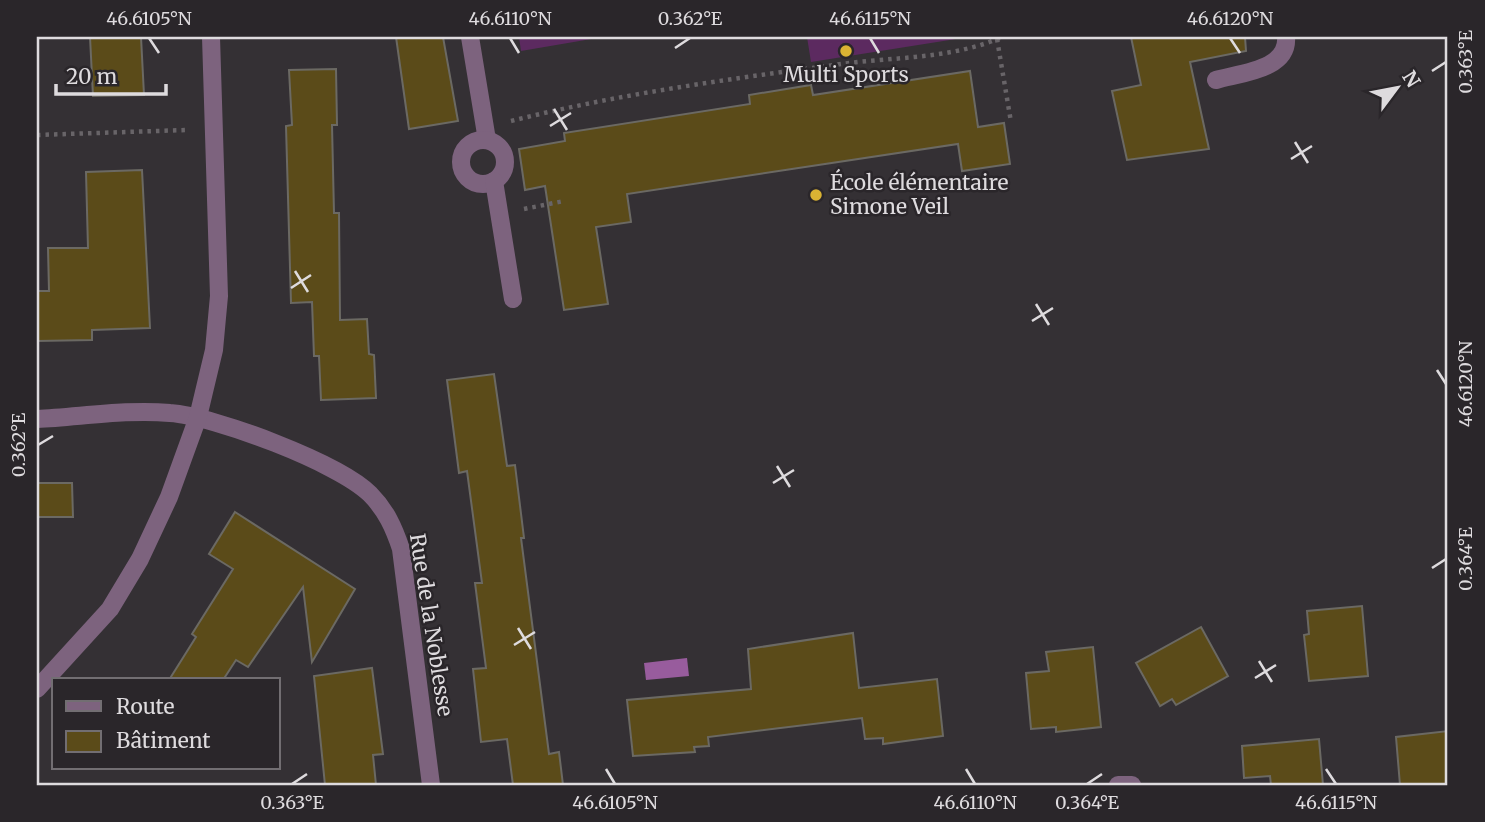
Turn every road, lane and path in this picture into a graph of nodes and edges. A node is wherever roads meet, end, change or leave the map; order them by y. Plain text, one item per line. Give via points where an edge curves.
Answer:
1 (211, 37) edge
2 (470, 37) edge
3 (1286, 37) edge
4 (1000, 38) edge
5 (1216, 80) dead end
6 (1011, 121) dead end
7 (214, 130) junction
8 (486, 133) junction
9 (37, 135) edge
10 (494, 181) junction
11 (564, 201) dead end
12 (499, 215) junction
13 (513, 299) dead end
14 (198, 417) junction
15 (37, 419) edge
16 (37, 689) edge
17 (431, 785) edge
18 (1118, 785) edge
19 (1132, 785) edge

1 - 7 street
2 - 8 street
3 - 5 street via 1281,57
4 - 6 path
4 - 8 path via 963,50 763,75 556,110
7 - 9 path
7 - 14 street via 219,296 214,349
8 - 10 street via 503,154 503,169
8 - 10 street via 467,146 461,165 474,181
10 - 12 street
11 - 12 path
12 - 13 street
14 - 15 street, Rue de la Noblesse via 168,412
14 - 16 street via 140,559 110,609
14 - 17 street, Rue de la Noblesse via 228,424 344,475 370,494 391,521 401,549
18 - 19 street

